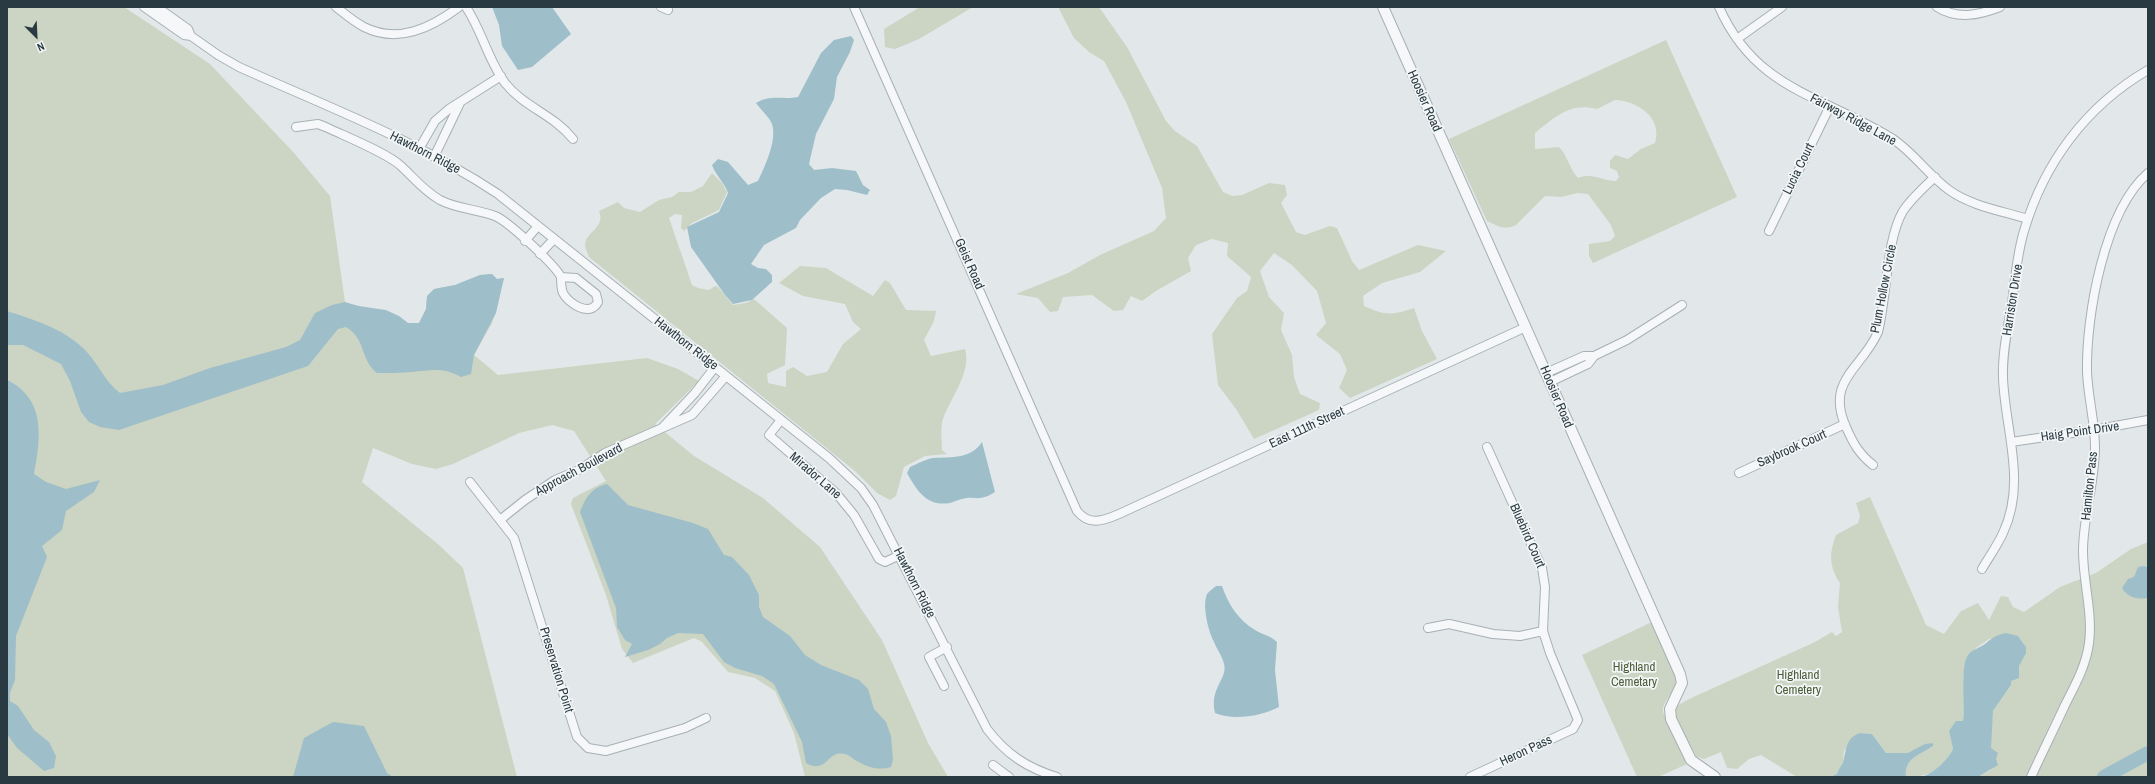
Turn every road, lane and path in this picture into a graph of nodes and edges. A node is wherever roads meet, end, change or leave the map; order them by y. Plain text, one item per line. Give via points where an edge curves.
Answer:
1 (144, 7) edge
2 (157, 7) edge
3 (336, 7) edge
4 (459, 7) edge
5 (466, 7) edge
6 (854, 7) edge
7 (1383, 7) edge
8 (1719, 7) edge
9 (1782, 7) edge
10 (1937, 7) edge
11 (2000, 7) edge
12 (191, 36) junction
13 (1737, 39) junction
14 (2148, 70) edge
15 (501, 76) junction
16 (462, 101) junction
17 (1830, 106) junction
18 (296, 127) dead end
19 (573, 139) dead end
20 (420, 149) junction
21 (434, 156) junction
22 (2148, 172) edge
23 (1935, 177) junction
24 (2028, 219) junction
25 (538, 226) junction
26 (1769, 231) dead end
27 (554, 239) junction
28 (525, 241) junction
29 (540, 254) junction
30 (561, 277) junction
31 (1682, 305) dead end
32 (1526, 327) junction
33 (715, 367) junction
34 (726, 376) junction
35 (1548, 377) junction
36 (781, 420) junction
37 (2148, 420) edge
38 (1845, 424) junction
39 (662, 428) junction
40 (2093, 430) junction
41 (2011, 442) junction
42 (1487, 447) dead end
43 (1873, 465) dead end
44 (1739, 473) dead end
45 (470, 482) dead end
46 (500, 520) junction
47 (1086, 520) joint
48 (900, 555) junction
49 (1982, 570) dead end
50 (1428, 628) dead end
51 (1543, 631) junction
52 (947, 648) junction
53 (944, 686) dead end
54 (706, 718) dead end
55 (1578, 720) joint
56 (993, 765) dead end
57 (1010, 777) edge
58 (1057, 777) edge
59 (1470, 777) edge
60 (1715, 777) edge
61 (2031, 777) edge

1 - 12 street, Hawthorn Ridge via 184,35
2 - 12 street, Hawthorn Ridge via 188,29
3 - 4 street via 364,27 394,35 422,30
5 - 15 street
6 - 47 street, Geist Road via 1077,511
7 - 32 street, Hoosier Road
8 - 13 street, Fairway Ridge Lane
9 - 13 street
10 - 11 street via 1957,15 1968,16 1979,15
12 - 20 street, Hawthorn Ridge via 239,67
13 - 17 street, Fairway Ridge Lane via 1755,61 1775,78
14 - 24 street, Harriston Drive via 2107,98 2071,136 2044,180
15 - 16 street
15 - 19 street via 523,101 563,126
16 - 20 street via 435,121
16 - 21 street
17 - 23 street, Fairway Ridge Lane via 1895,140
17 - 26 street, Lucia Court
18 - 28 street via 318,124 347,137 401,166 419,185 440,200 497,217
20 - 21 street, Hawthorn Ridge
21 - 25 street, Hawthorn Ridge via 498,194
22 - 40 street, Hamilton Pass via 2118,216 2104,254 2088,341 2087,374
23 - 24 street, Fairway Ridge Lane via 1950,191 1967,200
23 - 38 street, Plum Hollow Circle via 1908,204 1898,224 1878,332 1842,385 1839,401
24 - 41 street, Harriston Drive via 2021,246 2004,359 2004,389
25 - 27 street, Hawthorn Ridge
25 - 28 street
27 - 29 street
27 - 33 street, Hawthorn Ridge
28 - 29 street
29 - 30 street
30 - 30 street via 565,295 581,309 590,310 596,307 596,294 576,278
31 - 35 street via 1627,340 1594,356 1588,364
32 - 35 street, Hoosier Road
32 - 47 street, East 111th Street via 1119,514 1097,522
33 - 34 street, Hawthorn Ridge
33 - 39 street, Approach Boulevard
34 - 36 street, Hawthorn Ridge
34 - 39 street, Approach Boulevard via 692,416
35 - 60 street, Hoosier Road via 1680,674 1682,683 1670,709 1671,719 1690,760
36 - 48 street, Hawthorn Ridge via 829,458 861,488
36 - 48 street, Mirador Lane via 769,435 836,493 854,515 879,558 885,562
37 - 40 street, Haig Point Drive
38 - 43 street, Plum Hollow Circle via 1859,452
38 - 44 street, Saybrook Court
39 - 46 street, Approach Boulevard via 605,453 578,470 555,480
40 - 41 street, Haig Point Drive
40 - 61 street, Hamilton Pass via 2094,466 2083,553 2089,625 2088,652 2081,674
41 - 49 street, Harriston Drive via 2015,477 2013,500 2004,532
42 - 51 street, Bluebird Court via 1542,568 1545,587
45 - 46 street, Preservation Point
46 - 54 street, Preservation Point via 514,538 577,737 581,742 588,748 606,751 685,728
48 - 52 street, Hawthorn Ridge
50 - 51 street via 1449,624 1493,634 1520,636
51 - 55 street, Bluebird Court
52 - 53 street via 929,657
52 - 58 street, Hawthorn Ridge via 997,742 1021,763 1038,772
55 - 59 street, Heron Pass via 1573,729
56 - 57 street

